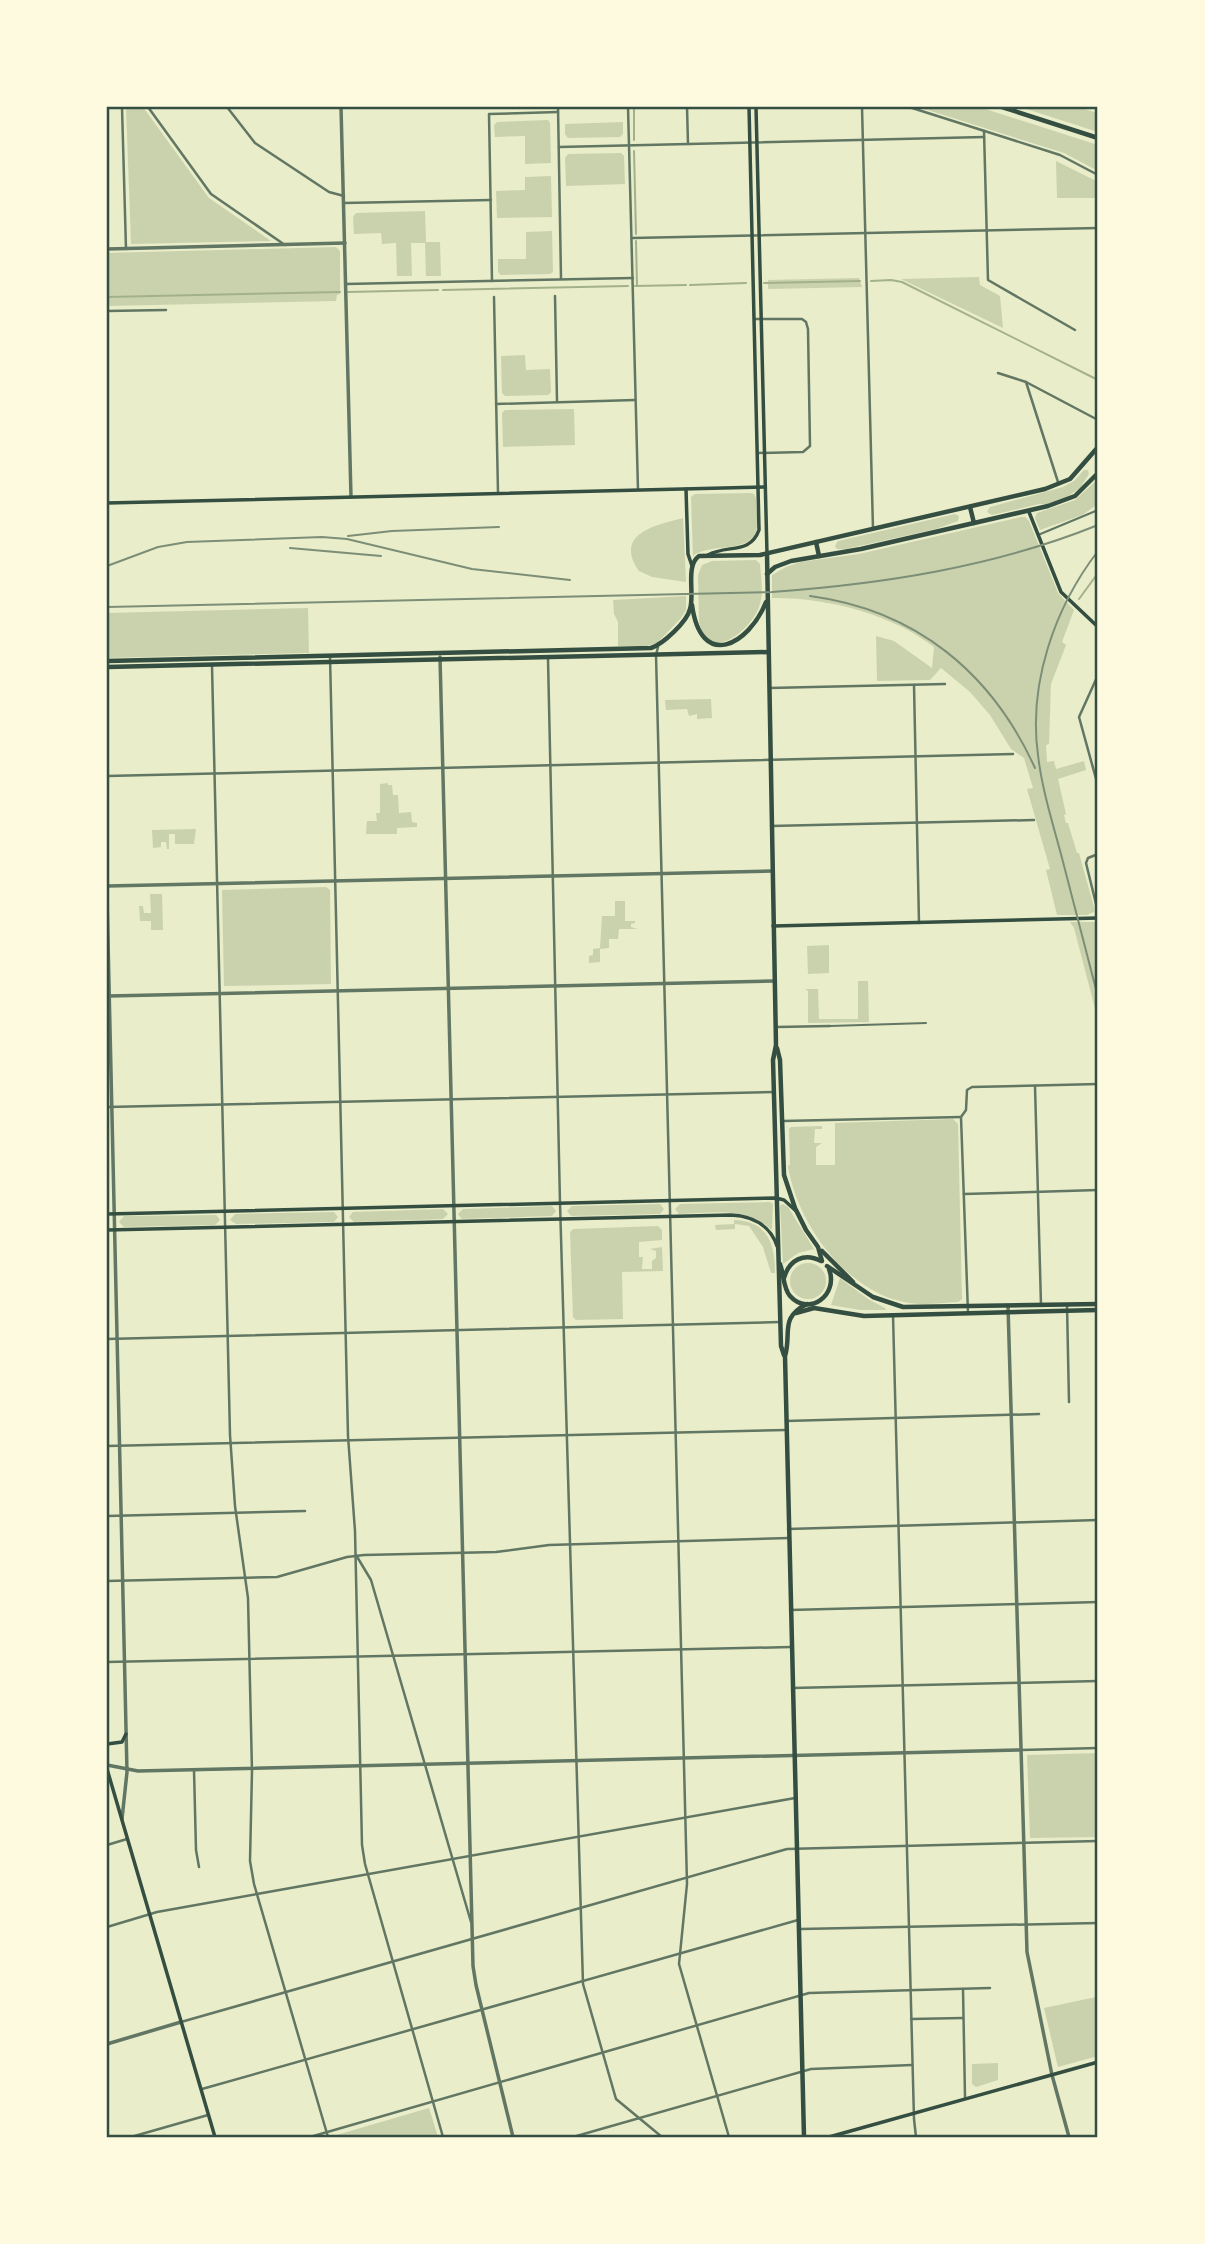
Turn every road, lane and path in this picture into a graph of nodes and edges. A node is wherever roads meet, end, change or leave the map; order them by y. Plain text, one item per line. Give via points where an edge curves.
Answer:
1 (122, 107) edge
2 (148, 107) edge
3 (228, 107) edge
4 (341, 107) edge
5 (558, 107) edge
6 (628, 107) edge
7 (687, 107) edge
8 (749, 107) edge
9 (756, 107) edge
10 (862, 107) edge
11 (909, 107) edge
12 (1002, 107) edge
13 (558, 112) junction
14 (963, 124) junction
15 (984, 131) junction
16 (960, 137) junction
17 (984, 137) junction
18 (1098, 138) edge
19 (863, 140) junction
20 (750, 143) junction
21 (757, 143) junction
22 (688, 144) junction
23 (629, 145) junction
24 (559, 147) junction
25 (1098, 175) edge
26 (344, 195) junction
27 (491, 201) junction
28 (344, 203) junction
29 (1098, 228) edge
30 (986, 231) junction
31 (866, 233) junction
32 (759, 235) junction
33 (752, 236) junction
34 (632, 238) junction
35 (345, 243) junction
36 (285, 245) junction
37 (107, 249) edge
38 (126, 249) junction
39 (633, 278) junction
40 (561, 280) junction
41 (492, 281) junction
42 (346, 285) junction
43 (555, 296) dead end
44 (494, 297) dead end
45 (166, 310) dead end
46 (107, 312) edge
47 (755, 319) junction
48 (761, 319) junction
49 (1075, 330) dead end
50 (998, 373) dead end
51 (1026, 382) junction
52 (635, 400) junction
53 (557, 402) junction
54 (496, 404) junction
55 (1098, 420) edge
56 (1098, 447) edge
57 (764, 452) junction
58 (758, 453) junction
59 (1093, 454) junction
60 (1098, 459) edge
61 (1098, 473) edge
62 (1058, 485) junction
63 (758, 487) junction
64 (765, 487) junction
65 (686, 489) junction
66 (638, 490) junction
67 (498, 493) junction
68 (351, 497) junction
69 (107, 503) edge
70 (970, 507) junction
71 (1098, 510) edge
72 (1029, 512) junction
73 (974, 523) junction
74 (873, 529) junction
75 (1038, 535) junction
76 (816, 542) junction
77 (767, 554) junction
78 (706, 556) junction
79 (819, 556) junction
80 (692, 567) junction
81 (767, 575) junction
82 (768, 599) junction
83 (692, 601) junction
84 (1098, 627) edge
85 (663, 642) junction
86 (768, 652) junction
87 (548, 654) junction
88 (656, 655) junction
89 (440, 657) junction
90 (330, 659) junction
91 (107, 661) edge
92 (212, 662) junction
93 (107, 667) edge
94 (1098, 675) edge
95 (946, 684) dead end
96 (914, 685) junction
97 (769, 688) junction
98 (1013, 754) dead end
99 (916, 757) junction
100 (770, 760) junction
101 (659, 763) junction
102 (551, 765) junction
103 (443, 768) junction
104 (333, 771) junction
105 (1096, 773) edge
106 (214, 774) junction
107 (107, 776) edge
108 (1098, 786) edge
109 (1034, 820) dead end
110 (917, 823) junction
111 (771, 826) junction
112 (1098, 854) edge
113 (772, 871) junction
114 (661, 874) junction
115 (553, 876) junction
116 (445, 879) junction
117 (335, 881) junction
118 (217, 884) junction
119 (107, 887) edge
120 (107, 897) edge
121 (1098, 912) edge
122 (1098, 918) edge
123 (919, 923) junction
124 (773, 926) junction
125 (775, 981) junction
126 (664, 983) junction
127 (556, 986) junction
128 (448, 988) junction
129 (338, 990) junction
130 (219, 993) junction
131 (108, 996) edge
132 (926, 1023) dead end
133 (830, 1026) joint
134 (775, 1027) junction
135 (776, 1045) junction
136 (1098, 1084) edge
137 (1035, 1086) junction
138 (774, 1092) junction
139 (667, 1094) junction
140 (558, 1097) junction
141 (450, 1099) junction
142 (341, 1102) junction
143 (222, 1104) junction
144 (109, 1107) edge
145 (961, 1117) junction
146 (781, 1121) junction
147 (1098, 1190) edge
148 (1038, 1192) junction
149 (964, 1194) junction
150 (776, 1198) junction
151 (669, 1200) junction
152 (561, 1203) junction
153 (453, 1206) junction
154 (343, 1208) junction
155 (224, 1211) junction
156 (797, 1212) junction
157 (107, 1214) edge
158 (114, 1214) junction
159 (669, 1217) junction
160 (562, 1219) junction
161 (453, 1222) junction
162 (345, 1224) junction
163 (225, 1227) junction
164 (107, 1230) edge
165 (114, 1230) junction
166 (818, 1247) junction
167 (778, 1250) junction
168 (778, 1260) junction
169 (825, 1264) junction
170 (784, 1281) junction
171 (859, 1287) junction
172 (780, 1303) junction
173 (810, 1304) junction
174 (1098, 1304) edge
175 (1041, 1306) junction
176 (1067, 1308) junction
177 (1008, 1309) junction
178 (830, 1310) junction
179 (968, 1310) junction
180 (1098, 1310) edge
181 (893, 1315) junction
182 (790, 1318) junction
183 (780, 1322) junction
184 (672, 1325) junction
185 (565, 1328) junction
186 (456, 1330) junction
187 (346, 1333) junction
188 (228, 1336) junction
189 (107, 1339) edge
190 (117, 1339) junction
191 (785, 1356) junction
192 (1069, 1402) dead end
193 (1039, 1414) dead end
194 (1011, 1415) junction
195 (896, 1418) junction
196 (786, 1421) junction
197 (786, 1430) junction
198 (675, 1433) junction
199 (568, 1436) junction
200 (459, 1438) junction
201 (349, 1441) junction
202 (231, 1443) junction
203 (107, 1446) edge
204 (119, 1446) junction
205 (304, 1511) dead end
206 (236, 1513) junction
207 (121, 1515) junction
208 (107, 1516) edge
209 (1098, 1520) edge
210 (1014, 1523) junction
211 (899, 1526) junction
212 (788, 1529) junction
213 (789, 1538) junction
214 (678, 1541) junction
215 (571, 1545) junction
216 (462, 1553) junction
217 (356, 1555) junction
218 (246, 1578) junction
219 (107, 1581) edge
220 (123, 1581) junction
221 (1098, 1602) edge
222 (1017, 1604) junction
223 (901, 1607) junction
224 (790, 1610) junction
225 (791, 1647) junction
226 (681, 1650) junction
227 (574, 1652) junction
228 (465, 1654) junction
229 (393, 1656) junction
230 (358, 1657) junction
231 (250, 1659) junction
232 (107, 1662) edge
233 (125, 1662) junction
234 (1098, 1681) edge
235 (1019, 1683) junction
236 (903, 1685) junction
237 (792, 1688) junction
238 (127, 1734) junction
239 (107, 1744) edge
240 (1098, 1748) edge
241 (1021, 1750) junction
242 (904, 1752) junction
243 (794, 1755) junction
244 (684, 1758) junction
245 (577, 1760) junction
246 (468, 1763) junction
247 (425, 1764) junction
248 (360, 1766) junction
249 (107, 1767) edge
250 (252, 1768) junction
251 (127, 1770) junction
252 (194, 1770) junction
253 (795, 1798) junction
254 (685, 1817) junction
255 (121, 1819) junction
256 (579, 1836) junction
257 (127, 1839) junction
258 (1098, 1842) edge
259 (1024, 1843) junction
260 (107, 1845) edge
261 (907, 1846) junction
262 (796, 1848) junction
263 (470, 1854) junction
264 (452, 1858) junction
265 (199, 1867) dead end
266 (367, 1873) junction
267 (687, 1877) junction
268 (257, 1894) junction
269 (581, 1908) junction
270 (149, 1914) junction
271 (798, 1920) junction
272 (1098, 1923) edge
273 (1026, 1924) junction
274 (472, 1926) junction
275 (107, 1927) edge
276 (909, 1927) junction
277 (799, 1929) junction
278 (472, 1939) junction
279 (679, 1953) junction
280 (393, 1962) junction
281 (583, 1981) junction
282 (990, 1988) dead end
283 (962, 1989) junction
284 (910, 1990) junction
285 (286, 1992) junction
286 (800, 1995) junction
287 (481, 2009) junction
288 (963, 2018) junction
289 (911, 2019) junction
290 (181, 2022) junction
291 (697, 2025) junction
292 (412, 2028) junction
293 (107, 2043) edge
294 (602, 2052) junction
295 (305, 2059) junction
296 (1098, 2062) edge
297 (912, 2065) junction
298 (802, 2071) junction
299 (1052, 2075) junction
300 (499, 2082) junction
301 (201, 2089) junction
302 (717, 2096) junction
303 (965, 2099) junction
304 (433, 2101) junction
305 (913, 2113) junction
306 (208, 2115) junction
307 (639, 2118) junction
308 (327, 2132) junction
309 (1069, 2136) edge
310 (131, 2137) edge
311 (215, 2137) edge
312 (310, 2137) edge
313 (328, 2137) edge
314 (443, 2137) edge
315 (513, 2137) edge
316 (573, 2137) edge
317 (662, 2137) edge
318 (729, 2137) edge
319 (804, 2137) edge
320 (829, 2137) edge
321 (916, 2137) edge
322 (1062, 2137) edge

1 - 38 street
2 - 36 street via 211,194
3 - 26 street via 255,143 329,192
4 - 26 street
5 - 13 street
6 - 23 street
7 - 22 street
8 - 20 main road
9 - 21 main road
10 - 19 street
11 - 14 street
12 - 18 main road
13 - 24 street
13 - 27 street via 489,114
14 - 15 street
14 - 16 street via 967,132
15 - 17 street
15 - 25 street via 1064,156
16 - 17 street
16 - 19 street
17 - 30 street
19 - 21 street
19 - 31 street
20 - 21 street
20 - 22 street
20 - 33 main road
21 - 32 main road
22 - 23 street
23 - 24 street
23 - 34 street
24 - 40 street
26 - 28 street
27 - 28 street
27 - 41 street
28 - 35 street
29 - 30 street
30 - 31 street
30 - 49 street via 989,281
31 - 32 street
31 - 74 street
32 - 33 street
32 - 48 main road
33 - 34 street
33 - 47 main road
34 - 39 street
35 - 36 street
35 - 42 street
36 - 38 street
37 - 38 street
39 - 40 street
39 - 52 street
40 - 41 street
41 - 42 street
42 - 68 street
43 - 53 street
44 - 54 street
45 - 46 street
47 - 48 street
47 - 58 main road
48 - 57 main road
48 - 57 street via 799,318 808,327 809,449
50 - 51 street
51 - 55 street
51 - 62 street
52 - 53 street
52 - 66 street
53 - 54 street
54 - 67 street
56 - 59 main road
57 - 58 street
57 - 64 main road
58 - 63 main road
59 - 60 main road
59 - 62 main road
61 - 72 main road via 1075,496
62 - 70 main road
63 - 64 main road
63 - 65 main road
63 - 78 main road via 760,526 756,537 744,547
64 - 77 main road
65 - 66 main road
65 - 80 main road
66 - 67 main road
67 - 68 main road
68 - 69 main road
70 - 73 main road
70 - 74 main road
71 - 75 lane
72 - 73 main road
72 - 75 main road
73 - 79 main road
74 - 76 main road
75 - 84 main road via 1060,592
76 - 77 main road
76 - 79 main road
77 - 78 main road
77 - 81 main road
78 - 80 main road via 695,558
79 - 81 main road via 785,562
80 - 83 main road
81 - 82 main road
82 - 83 main road via 743,635 721,646 710,644 700,634
82 - 86 main road
83 - 85 main road via 687,616
85 - 87 main road via 649,649
85 - 88 street
86 - 88 main road
86 - 97 main road
87 - 88 main road
87 - 89 main road
87 - 102 street
88 - 101 street
89 - 90 main road
89 - 103 street
90 - 92 main road
90 - 104 street
91 - 92 main road
92 - 93 main road
92 - 106 street
94 - 105 street via 1079,717
95 - 96 street
96 - 97 street
96 - 99 street
97 - 100 main road
98 - 99 street
99 - 100 street
99 - 110 street
100 - 101 street
100 - 111 main road
101 - 102 street
101 - 114 street
102 - 103 street
102 - 115 street
103 - 104 street
103 - 116 street
104 - 106 street
104 - 117 street
105 - 108 street
106 - 107 street
106 - 118 street
109 - 110 street
110 - 111 street
110 - 123 street
111 - 113 main road
112 - 121 street via 1086,865
113 - 114 street
113 - 124 main road
114 - 115 street
114 - 126 street
115 - 116 street
115 - 127 street
116 - 117 street
116 - 128 street
117 - 118 street
117 - 129 street
118 - 119 street
118 - 130 street
120 - 131 street
122 - 123 main road
123 - 124 main road
124 - 125 main road
125 - 126 street
125 - 134 main road
126 - 127 street
126 - 139 street
127 - 128 street
127 - 140 street
128 - 129 street
128 - 141 street
129 - 130 street
129 - 142 street
130 - 131 street
130 - 143 street
131 - 144 street
132 - 133 lane
133 - 134 street
134 - 135 main road
135 - 138 main road
135 - 146 main road
136 - 137 street
137 - 145 street via 968,1089
137 - 148 street
138 - 139 street
138 - 150 main road
139 - 140 street
139 - 151 street
140 - 141 street
140 - 152 street
141 - 142 street
141 - 153 street
142 - 143 street
142 - 154 street
143 - 144 street
143 - 155 street
144 - 158 street
145 - 146 street
145 - 149 street
146 - 156 main road via 783,1170
147 - 148 street
148 - 149 street
148 - 175 street
149 - 179 street
150 - 151 main road
150 - 156 main road
150 - 167 main road
151 - 152 main road
151 - 159 street
152 - 153 main road
152 - 160 street
153 - 154 main road
153 - 161 street
154 - 155 main road
154 - 162 street
155 - 158 main road
155 - 163 street
156 - 166 main road
157 - 158 main road
158 - 165 street
159 - 160 main road
159 - 167 main road via 747,1217 768,1230
159 - 184 street
160 - 161 main road
160 - 185 street
161 - 162 main road
161 - 186 street
162 - 163 main road
162 - 187 street
163 - 165 main road
163 - 188 street
164 - 165 main road
165 - 190 street
166 - 169 main road
166 - 171 main road
167 - 168 main road
168 - 170 main road
168 - 172 main road
169 - 170 main road via 808,1257 797,1260
169 - 171 main road
169 - 173 main road via 832,1277 831,1289
170 - 172 main road
170 - 173 main road via 794,1299
171 - 179 main road via 881,1301 903,1307
172 - 183 main road
173 - 178 main road
173 - 182 main road
174 - 176 main road
175 - 176 main road
175 - 177 main road
176 - 177 main road
176 - 180 main road
176 - 192 street
177 - 179 main road
177 - 194 street
178 - 181 main road
178 - 182 main road via 809,1308
179 - 181 main road
181 - 195 street
182 - 191 main road
183 - 184 street
183 - 191 main road
184 - 185 street
184 - 198 street
185 - 186 street
185 - 199 street
186 - 187 street
186 - 200 street
187 - 188 street
187 - 201 street
188 - 190 street
188 - 202 street
189 - 190 street
190 - 204 street
191 - 196 main road
193 - 194 street
194 - 195 street
194 - 210 street
195 - 196 street
195 - 211 street
196 - 197 main road
197 - 198 street
197 - 212 main road
198 - 199 street
198 - 214 street
199 - 200 street
199 - 215 street
200 - 201 street
200 - 216 street
201 - 202 street
201 - 217 street
202 - 204 street
202 - 206 street
203 - 204 street
204 - 207 street
205 - 206 street
206 - 207 street
206 - 218 street
207 - 208 street
207 - 220 street
209 - 210 street
210 - 211 street
210 - 222 street
211 - 212 street
211 - 223 street
212 - 213 main road
213 - 214 street
213 - 224 main road
214 - 215 street
214 - 226 street
215 - 216 street
215 - 227 street
216 - 217 street
216 - 228 street
217 - 218 street via 286,1576
217 - 229 street via 369,1577
217 - 230 street
218 - 220 street
218 - 231 street
219 - 220 street
220 - 233 street
221 - 222 street
222 - 223 street
222 - 235 street
223 - 224 street
223 - 236 street
224 - 225 main road
225 - 226 street
225 - 237 main road
226 - 227 street
226 - 244 street
227 - 228 street
227 - 245 street
228 - 229 street
228 - 246 street
229 - 230 street
229 - 247 street
230 - 231 street
230 - 248 street
231 - 233 street
231 - 250 street
232 - 233 street
233 - 238 street
234 - 235 street
235 - 236 street
235 - 241 street
236 - 237 street
236 - 242 street
237 - 243 main road
238 - 239 main road via 122,1742
238 - 251 street
240 - 241 street
241 - 242 street
241 - 259 street
242 - 243 street
242 - 261 street
243 - 244 street
243 - 253 main road
244 - 245 street
244 - 254 street
245 - 246 street
245 - 256 street
246 - 247 street
246 - 263 street
247 - 248 street
247 - 264 street
248 - 250 street
248 - 266 street
249 - 251 street
249 - 255 main road
250 - 252 street
250 - 268 street via 250,1861
251 - 252 street
251 - 255 street
252 - 265 street
253 - 254 street
253 - 262 main road
254 - 256 street
254 - 267 street
255 - 257 main road
256 - 263 street
256 - 269 street
257 - 260 street
257 - 270 main road
258 - 259 street
259 - 261 street
259 - 273 street
261 - 262 street
261 - 276 street
262 - 267 street
262 - 271 main road
263 - 264 street
263 - 274 street
264 - 266 street
264 - 274 street
266 - 268 street
266 - 280 street
267 - 269 street
267 - 279 street
268 - 270 street
268 - 285 street
269 - 278 street
269 - 281 street
270 - 275 street
270 - 290 main road
271 - 277 main road
271 - 279 street
272 - 273 street
273 - 276 street
273 - 299 street via 1029,1967
274 - 278 street
276 - 277 street
276 - 284 street
277 - 286 main road
278 - 280 street
278 - 287 street
279 - 281 street
279 - 291 street
280 - 285 street
280 - 292 street
281 - 287 street
281 - 294 street
282 - 283 street
283 - 284 street
283 - 288 street
284 - 286 street
284 - 289 street
285 - 290 street
285 - 295 street
286 - 291 street
286 - 298 main road
287 - 292 street
287 - 300 street
288 - 289 street
288 - 303 street
289 - 297 street
290 - 293 street
290 - 301 main road
291 - 294 street
291 - 302 street
292 - 295 street
292 - 304 street
294 - 300 street
294 - 307 street via 616,2099
295 - 301 street
295 - 308 street
296 - 299 main road
297 - 298 street
297 - 305 street
298 - 302 street
298 - 319 main road
299 - 303 main road
299 - 309 street
300 - 304 street
300 - 315 street
301 - 306 main road
302 - 307 street
302 - 318 street
303 - 305 main road
304 - 308 street
304 - 314 street
305 - 320 main road
305 - 321 street
306 - 310 street
306 - 311 main road
307 - 316 street
307 - 317 street
308 - 312 street
308 - 313 street
309 - 322 street

